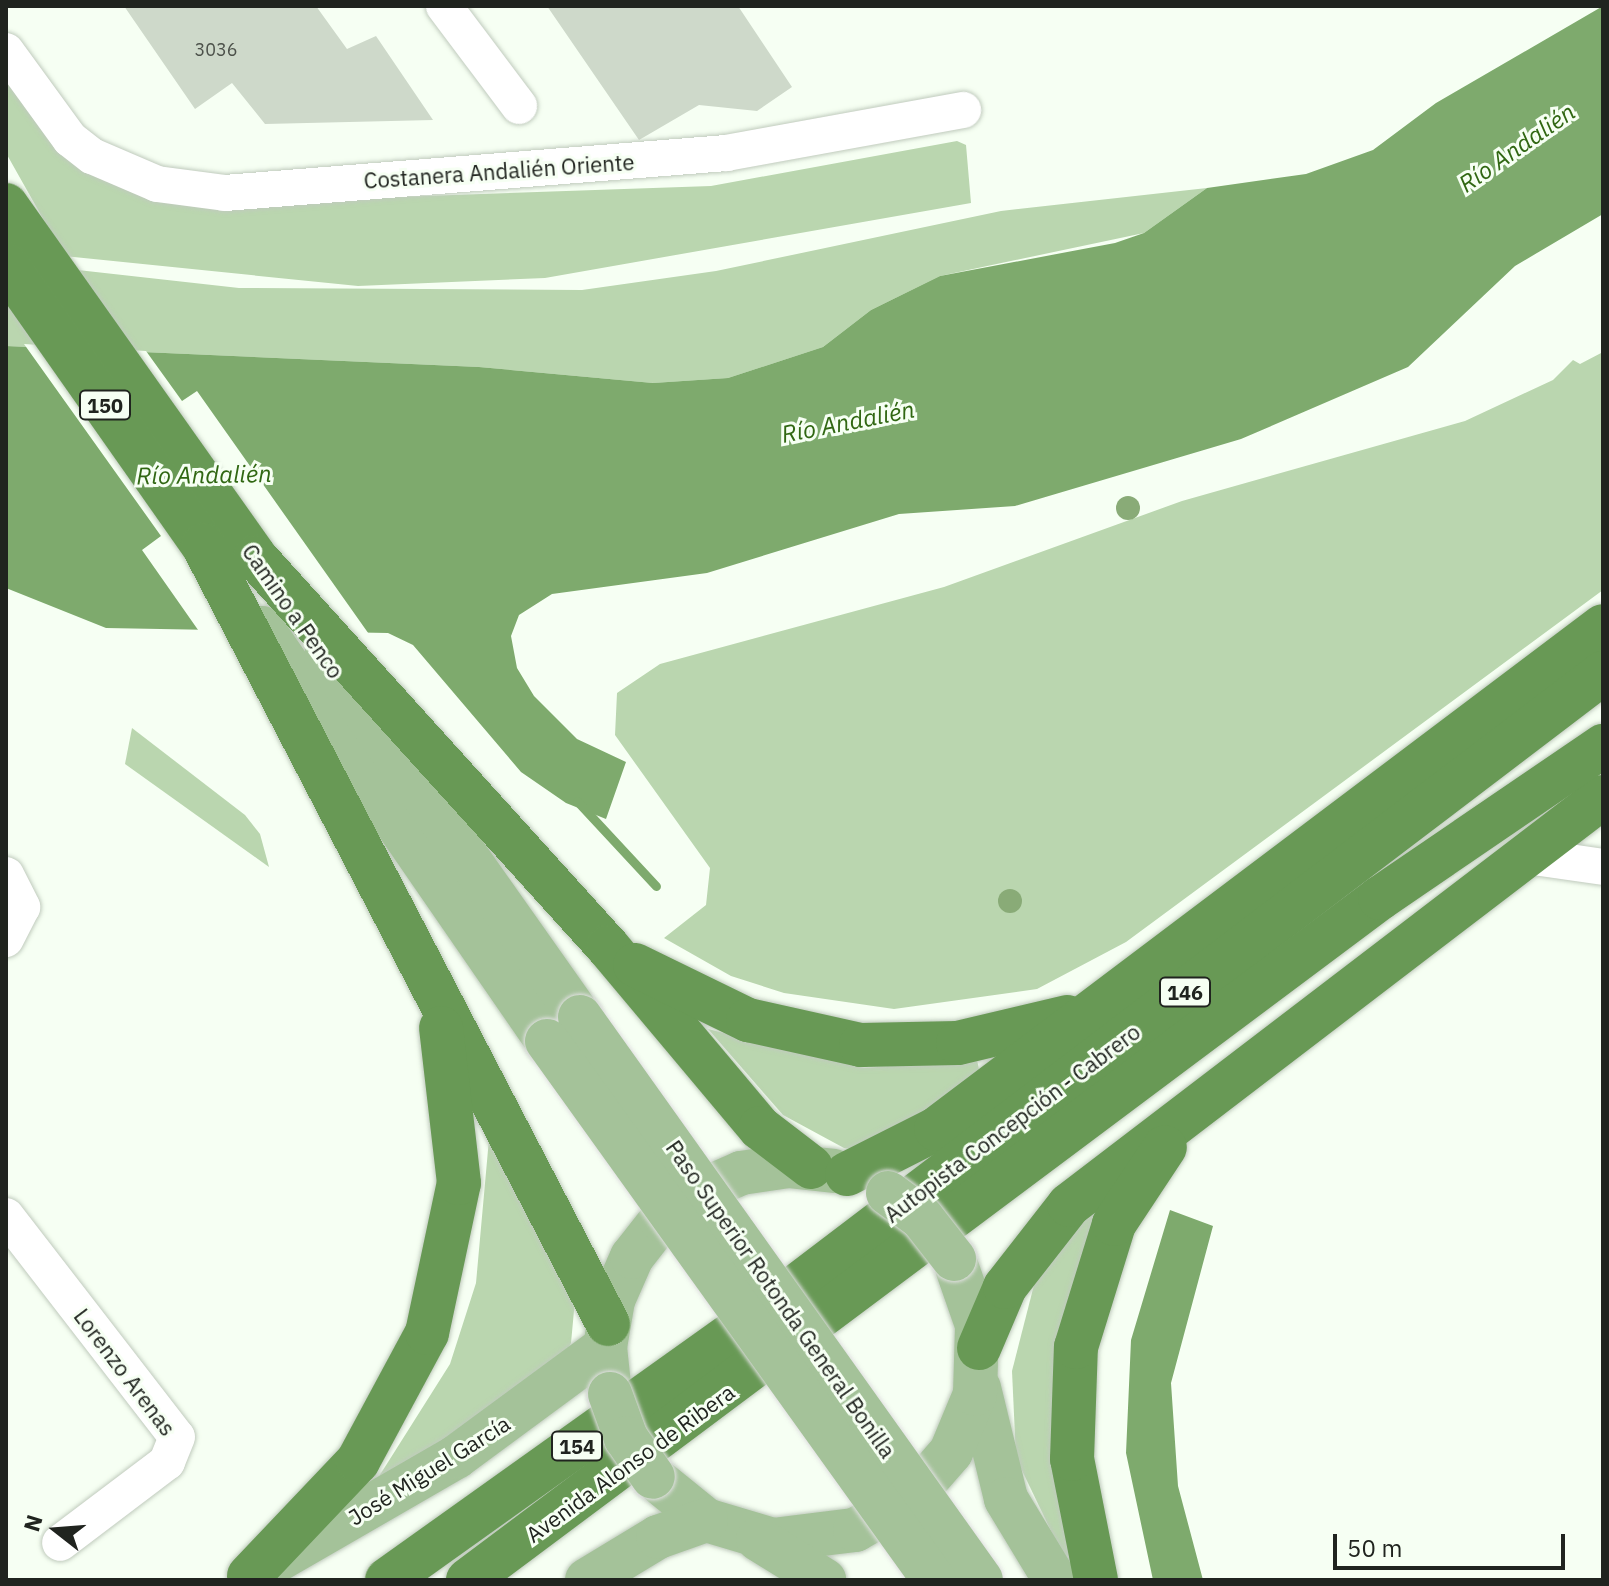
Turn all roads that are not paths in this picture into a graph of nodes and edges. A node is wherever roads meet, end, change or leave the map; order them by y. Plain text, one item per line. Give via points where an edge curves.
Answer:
1 (444, 6) edge
2 (6, 51) edge
3 (519, 106) dead end
4 (963, 110) dead end
5 (6, 205) edge
6 (6, 265) edge
7 (1603, 626) edge
8 (1603, 673) edge
9 (1603, 746) edge
10 (391, 784) junction
11 (1603, 797) edge
12 (1527, 856) junction
13 (1603, 867) edge
14 (14, 886) edge
15 (6, 939) edge
16 (608, 947) junction
17 (424, 968) junction
18 (1085, 1012) junction
19 (564, 1029) junction
20 (1218, 1089) junction
21 (829, 1170) junction
22 (6, 1216) edge
23 (765, 1310) joint
24 (607, 1335) junction
25 (791, 1346) joint
26 (979, 1361) junction
27 (706, 1520) junction
28 (752, 1537) junction
29 (60, 1543) dead end
30 (246, 1578) edge
31 (387, 1580) edge
32 (468, 1580) edge
33 (587, 1580) edge
34 (824, 1580) edge
35 (934, 1580) edge
36 (981, 1580) edge
37 (1055, 1580) edge
38 (1096, 1580) edge

1 - 3 street
2 - 4 street, Costanera Andalién Oriente via 53,117 92,156 157,184 225,193 726,153
5 - 10 highway, Camino a Penco / 150 via 255,557
6 - 10 highway, 150 via 203,545
7 - 18 highway
8 - 23 highway, Autopista Concepción - Cabrero / 146
9 - 25 highway, Autopista Concepción - Cabrero / 146 via 1345,924
10 - 16 highway
10 - 17 highway
10 - 19 main road
11 - 12 highway
12 - 13 street
12 - 20 highway
14 - 15 street
16 - 18 highway via 748,1020 861,1045 958,1043
16 - 21 highway via 760,1128
17 - 24 highway
17 - 30 highway via 448,1059 458,1144 442,1285 385,1421 318,1511
18 - 21 highway via 936,1129
19 - 35 main road, Paso Superior Rotonda General Bonilla, bridge
19 - 36 main road, Paso Superior Rotonda General Bonilla, bridge
20 - 26 highway via 1046,1229 1005,1287
20 - 38 highway via 1135,1187 1085,1306 1070,1432
21 - 24 main road via 741,1173 679,1205 632,1257
21 - 26 main road, bridge via 888,1193 922,1218 954,1259 972,1302
22 - 29 street, Lorenzo Arenas via 177,1437 167,1462
23 - 31 highway, Avenida Alonso de Ribera / 154
24 - 27 main road, bridge via 610,1394 626,1438 653,1477
24 - 30 main road, José Miguel García via 456,1457
25 - 32 highway, Avenida Alonso de Ribera / 154
26 - 28 main road via 956,1443 910,1499 835,1536
26 - 37 main road via 988,1445 1006,1499
27 - 28 main road
27 - 33 main road via 658,1537
28 - 34 main road

